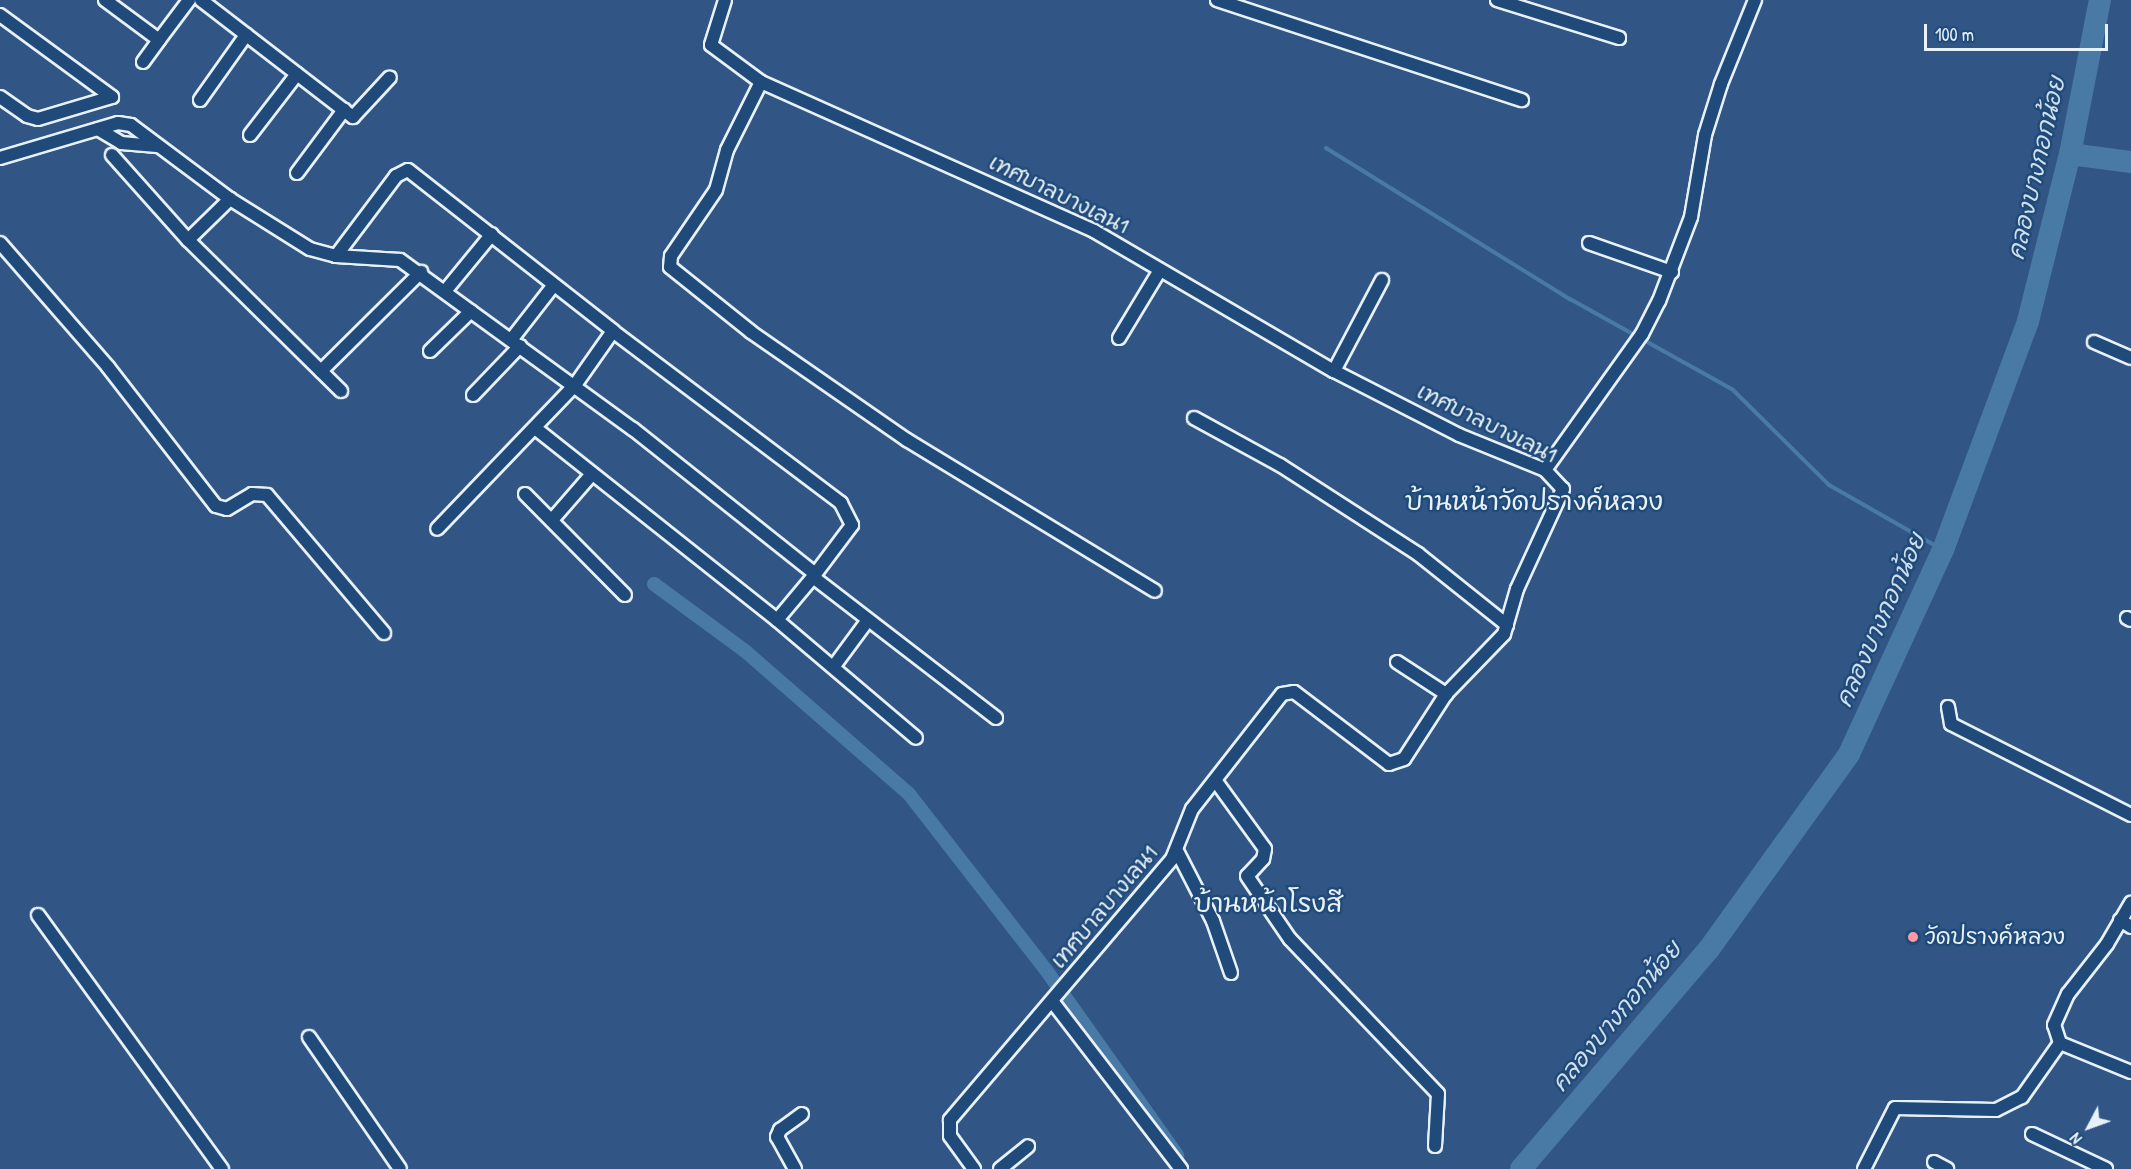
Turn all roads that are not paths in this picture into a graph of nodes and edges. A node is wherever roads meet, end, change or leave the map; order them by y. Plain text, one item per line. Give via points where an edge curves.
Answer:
1 (105, 0) edge
2 (189, 0) edge
3 (201, 0) edge
4 (725, 0) edge
5 (1217, 0) edge
6 (1497, 0) edge
7 (1755, 0) edge
8 (0, 15) edge
9 (246, 35) junction
10 (1619, 38) dead end
11 (159, 40) junction
12 (143, 62) dead end
13 (297, 74) junction
14 (390, 77) dead end
15 (761, 82) junction
16 (0, 97) edge
17 (200, 100) dead end
18 (1522, 100) dead end
19 (344, 110) junction
20 (98, 129) junction
21 (250, 135) dead end
22 (157, 146) junction
23 (112, 155) dead end
24 (0, 158) edge
25 (297, 174) dead end
26 (230, 199) junction
27 (492, 234) junction
28 (188, 240) junction
29 (0, 243) edge
30 (1589, 243) dead end
31 (336, 256) junction
32 (1160, 270) junction
33 (421, 272) junction
34 (1672, 272) junction
35 (1382, 280) dead end
36 (554, 286) junction
37 (446, 290) junction
38 (471, 311) junction
39 (613, 332) junction
40 (1119, 338) dead end
41 (2094, 342) dead end
42 (516, 343) junction
43 (430, 351) dead end
44 (2131, 358) edge
45 (321, 371) junction
46 (1334, 371) junction
47 (575, 386) junction
48 (341, 391) dead end
49 (473, 395) dead end
50 (1194, 418) dead end
51 (535, 428) junction
52 (1545, 470) junction
53 (591, 474) junction
54 (525, 494) dead end
55 (552, 520) junction
56 (437, 529) dead end
57 (814, 575) junction
58 (1155, 591) dead end
59 (625, 595) dead end
60 (777, 620) junction
61 (868, 621) junction
62 (1508, 623) junction
63 (384, 633) dead end
64 (1397, 662) dead end
65 (834, 666) junction
66 (1446, 693) junction
67 (1948, 707) dead end
68 (996, 718) dead end
69 (916, 738) dead end
70 (1215, 780) junction
71 (2131, 815) edge
72 (1177, 851) junction
73 (2131, 903) edge
74 (38, 915) dead end
75 (2126, 924) edge
76 (1231, 973) dead end
77 (1054, 1000) junction
78 (309, 1037) dead end
79 (2060, 1043) junction
80 (2131, 1072) edge
81 (802, 1114) dead end
82 (2032, 1134) dead end
83 (1028, 1146) dead end
84 (1435, 1146) dead end
85 (1934, 1162) dead end
86 (222, 1169) edge
87 (400, 1169) edge
88 (795, 1169) edge
89 (974, 1169) edge
90 (1000, 1169) edge
91 (1180, 1169) edge
92 (1864, 1169) edge
93 (1947, 1169) edge
94 (2106, 1169) edge

1 - 11 street
2 - 11 street
3 - 9 street
4 - 15 street, เทศบาลบางเลน1 via 711,45
5 - 18 street
6 - 10 street
7 - 34 street via 1705,135 1691,218
8 - 16 street via 112,97 38,119
9 - 13 street
9 - 17 street
11 - 12 street
13 - 19 street
13 - 21 street
14 - 19 street via 353,117
15 - 32 street, เทศบาลบางเลน1 via 1094,231
15 - 58 street via 728,150 711,200 671,256 670,267 751,332 907,440
19 - 25 street
20 - 22 street via 121,143
20 - 22 street via 118,123 131,125
20 - 24 street
22 - 26 street
23 - 28 street
26 - 28 street
26 - 31 street via 310,249
27 - 31 street via 408,170 396,176
27 - 36 street
27 - 37 street
28 - 45 street
29 - 63 street via 108,367 216,506 227,509 252,494 267,495
30 - 34 street
31 - 33 street via 400,260
32 - 40 street
32 - 46 street, เทศบาลบางเลน1
33 - 37 street
33 - 45 street
34 - 52 street via 1642,334
35 - 46 street
36 - 39 street
36 - 42 street
37 - 38 street
38 - 42 street
38 - 43 street
39 - 47 street
39 - 57 street via 841,503 852,525
41 - 44 street
42 - 47 street
42 - 49 street
45 - 48 street
46 - 52 street, เทศบาลบางเลน1 via 1459,435
47 - 51 street
47 - 57 street
50 - 62 street via 1280,465 1418,554
51 - 53 street
51 - 56 street
52 - 62 street, เทศบาลบางเลน1 via 1563,489 1513,599
53 - 55 street
53 - 60 street
54 - 55 street
55 - 59 street
57 - 60 street
57 - 61 street
60 - 65 street
61 - 65 street
61 - 68 street
62 - 66 street, เทศบาลบางเลน1 via 1485,656
64 - 66 street
65 - 69 street
66 - 70 street, เทศบาลบางเลน1 via 1407,755 1396,764 1384,761 1314,705 1288,691
67 - 71 street via 1951,724
70 - 72 street, เทศบาลบางเลน1 via 1192,809
70 - 84 street via 1265,849 1263,860 1247,876 1290,939 1438,1094
72 - 76 street via 1213,921
72 - 77 street, เทศบาลบางเลน1
73 - 75 street
74 - 86 street
75 - 79 street via 2068,994 2054,1024
77 - 89 street, เทศบาลบางเลน1 via 950,1120 950,1136
77 - 91 street
78 - 87 street
79 - 80 street
79 - 92 street via 2022,1097 1996,1110 1895,1108
81 - 88 street via 780,1130 777,1137
82 - 94 street
83 - 90 street
85 - 93 street

